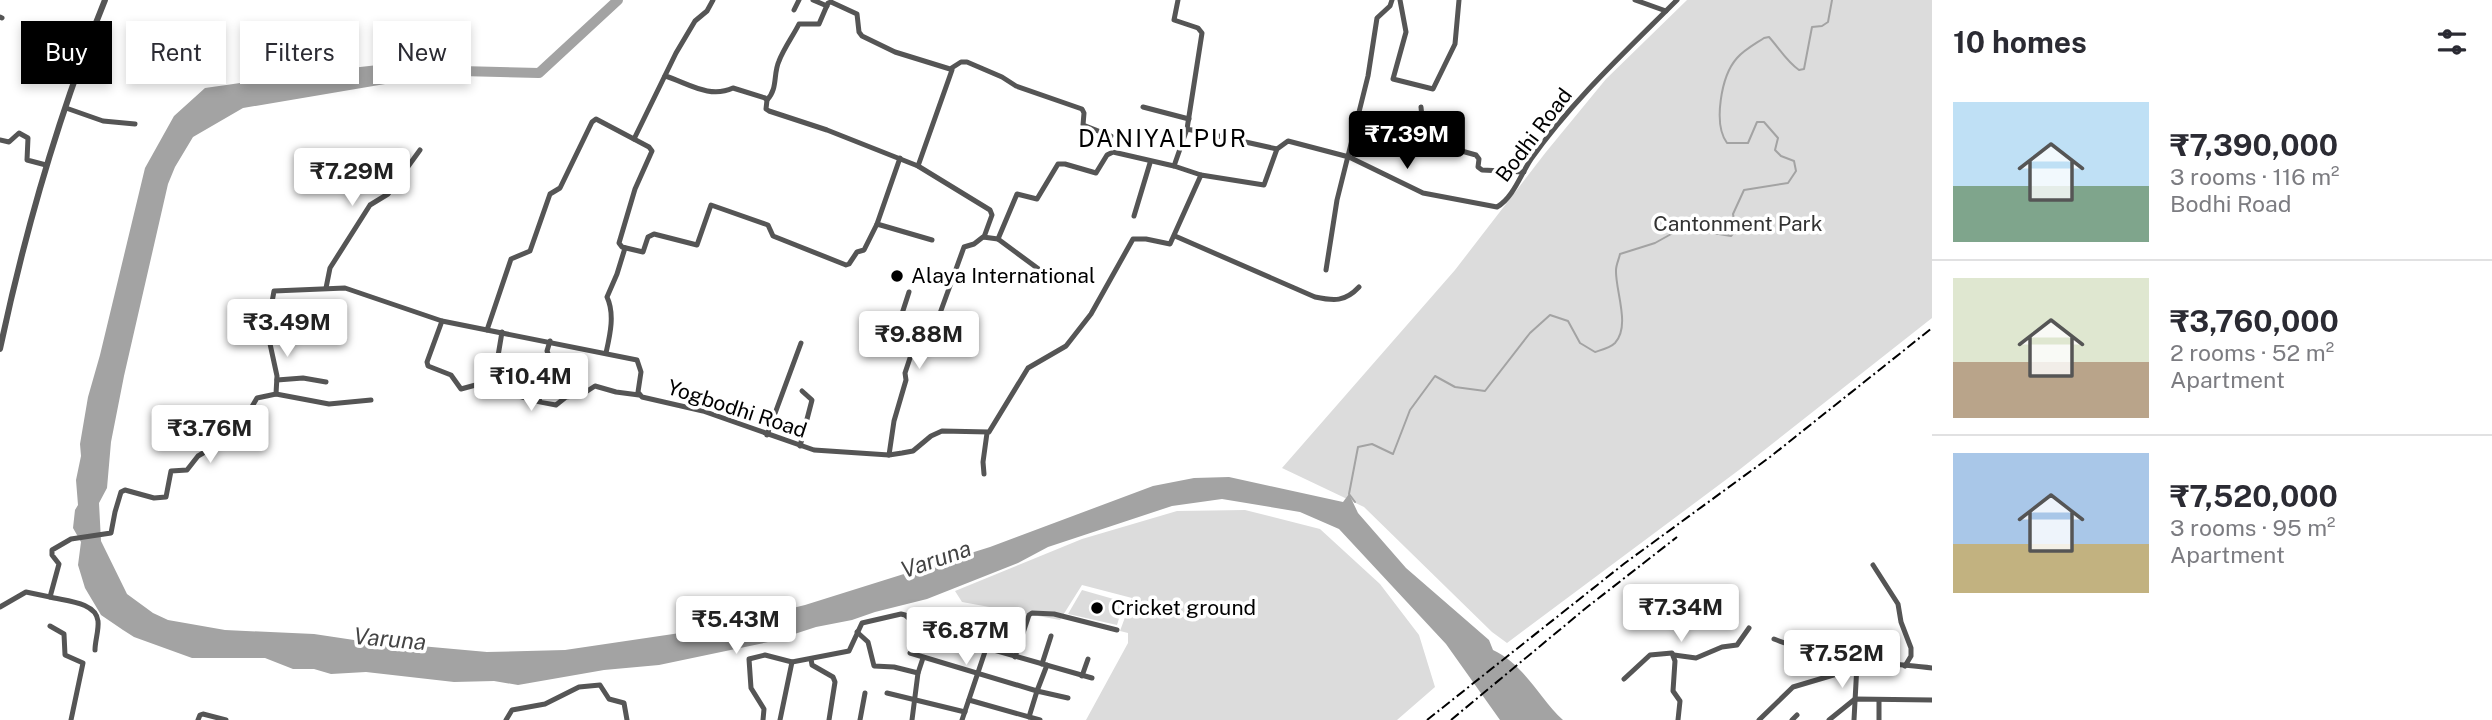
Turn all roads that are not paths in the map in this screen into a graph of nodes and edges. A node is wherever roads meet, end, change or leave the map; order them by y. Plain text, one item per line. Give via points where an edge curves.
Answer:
1 (105, 0) edge
2 (713, 0) edge
3 (799, 0) edge
4 (813, 0) edge
5 (1178, 0) edge
6 (1392, 0) edge
7 (1400, 0) edge
8 (1459, 0) edge
9 (1635, 0) edge
10 (1677, 0) edge
11 (827, 6) junction
12 (794, 10) dead end
13 (1666, 11) junction
14 (952, 69) junction
15 (665, 76) junction
16 (767, 100) junction
17 (1143, 107) dead end
18 (1422, 107) dead end
19 (66, 108) junction
20 (1189, 119) junction
21 (135, 124) dead end
22 (1186, 129) junction
23 (1111, 136) dead end
24 (634, 139) junction
25 (0, 140) edge
26 (1277, 149) junction
27 (420, 150) dead end
28 (1349, 157) junction
29 (900, 158) junction
30 (1150, 163) junction
31 (46, 165) junction
32 (918, 166) junction
33 (1174, 166) junction
34 (1524, 172) junction
35 (1201, 175) junction
36 (1134, 216) dead end
37 (877, 224) junction
38 (1175, 236) junction
39 (984, 237) junction
40 (998, 239) junction
41 (932, 240) dead end
42 (625, 248) junction
43 (1326, 270) dead end
44 (1044, 273) dead end
45 (1359, 287) dead end
46 (326, 288) junction
47 (909, 292) dead end
48 (939, 316) dead end
49 (442, 321) junction
50 (487, 330) junction
51 (502, 332) junction
52 (550, 341) junction
53 (801, 343) dead end
54 (0, 349) edge
55 (606, 353) junction
56 (277, 380) junction
57 (494, 380) junction
58 (326, 382) dead end
59 (802, 391) dead end
60 (276, 394) junction
61 (639, 395) junction
62 (371, 400) dead end
63 (539, 401) junction
64 (987, 433) junction
65 (766, 435) junction
66 (800, 446) junction
67 (889, 455) junction
68 (984, 474) dead end
69 (1873, 565) dead end
70 (50, 597) junction
71 (0, 607) edge
72 (967, 619) dead end
73 (995, 622) dead end
74 (50, 626) dead end
75 (1749, 628) dead end
76 (1117, 630) dead end
77 (857, 632) junction
78 (1051, 636) dead end
79 (1774, 639) dead end
80 (960, 641) junction
81 (986, 648) junction
82 (95, 650) dead end
83 (910, 653) dead end
84 (1674, 655) junction
85 (1015, 657) junction
86 (923, 658) junction
87 (811, 659) junction
88 (1088, 659) dead end
89 (792, 662) junction
90 (1857, 664) junction
91 (1044, 665) junction
92 (1905, 666) junction
93 (1932, 668) edge
94 (918, 673) junction
95 (978, 673) junction
96 (1082, 676) junction
97 (1092, 678) dead end
98 (1624, 679) dead end
99 (1037, 691) junction
100 (865, 693) dead end
101 (887, 694) dead end
102 (1068, 698) dead end
103 (914, 699) junction
104 (1855, 699) junction
105 (969, 700) junction
106 (1879, 700) junction
107 (1932, 700) edge
108 (965, 712) junction
109 (1029, 717) junction
110 (71, 720) edge
111 (198, 720) edge
112 (226, 720) edge
113 (506, 720) edge
114 (627, 720) edge
115 (763, 720) edge
116 (780, 720) edge
117 (829, 720) edge
118 (860, 720) edge
119 (912, 720) edge
120 (962, 720) edge
121 (1040, 720) edge
122 (1678, 720) edge
123 (1759, 720) edge
124 (1829, 720) edge
125 (1854, 720) edge
126 (1879, 720) edge

1 - 19 street
2 - 15 street via 695,21
3 - 12 street
4 - 11 street
5 - 20 street via 1174,20 1202,33
6 - 28 street via 1377,18
7 - 8 street via 1405,43 1393,79 1433,89 1455,44
9 - 13 street
10 - 13 street, Bodhi Road
11 - 14 street via 834,3 856,14 862,36 895,52
11 - 16 street via 820,24 799,24 778,62 776,82
13 - 34 street, Bodhi Road via 1595,80
14 - 23 street via 967,62 1016,86 1080,108 1083,125
14 - 32 street
15 - 16 street via 698,90 724,93 733,88
15 - 24 street
16 - 29 street via 768,111
17 - 20 street
18 - 34 street via 1429,142 1476,155 1482,170
19 - 21 street
19 - 31 street
20 - 22 street
22 - 26 street
22 - 33 street
24 - 42 street via 652,151 619,243
24 - 50 street via 598,120 592,122 560,188 550,194 530,251 510,259
25 - 31 street via 9,142 19,133 26,135 27,160
26 - 28 street, Bodhi Road via 1288,141
26 - 35 street via 1264,185
27 - 46 street via 388,194 370,205 330,268
28 - 34 street, Bodhi Road via 1423,193 1490,206 1501,205
28 - 43 street
29 - 32 street
29 - 37 street
30 - 33 street
30 - 36 street
30 - 40 street via 1113,152 1096,173 1058,164 1037,199 1017,194
31 - 54 street
32 - 39 street via 990,210
33 - 35 street
35 - 38 street
37 - 41 street
37 - 42 street via 864,250 856,252 848,265 776,238 768,225 713,205 708,207 697,245 651,234 643,252
38 - 45 street via 1315,297 1346,299
38 - 64 street via 1167,245 1133,239 1091,314 1061,349 1028,369
39 - 40 street
39 - 48 street via 964,247
40 - 44 street
42 - 55 street via 607,297 611,328
46 - 49 street, Yogbodhi Road via 345,288
46 - 56 street, Yogbodhi Road via 272,294 267,330
47 - 67 street via 898,326 917,337
49 - 50 street, Yogbodhi Road
49 - 57 street via 428,366 452,375 461,389
50 - 51 street, Yogbodhi Road
51 - 52 street, Yogbodhi Road
51 - 57 street
52 - 55 street, Yogbodhi Road
52 - 63 street via 550,379 542,385
53 - 65 street
55 - 61 street, Yogbodhi Road via 637,360
56 - 58 street
56 - 60 street
57 - 63 street via 500,388
59 - 66 street via 812,400
60 - 62 street via 328,404
60 - 70 street via 257,398 243,422 187,470 172,471 166,497 125,490 114,512 111,533 68,540 51,552 59,564
61 - 63 street via 595,386 559,404
61 - 65 street, Yogbodhi Road via 703,411
64 - 67 street, Yogbodhi Road via 942,431 913,451
64 - 68 street
65 - 66 street, Yogbodhi Road
66 - 67 street, Yogbodhi Road
69 - 92 street via 1898,604 1911,648
70 - 71 street via 26,592
70 - 82 street via 94,611 98,624
72 - 80 street
73 - 81 street
74 - 110 street via 64,634 65,655 83,663
75 - 84 street via 1737,645 1696,659
76 - 85 street via 1032,613
77 - 80 street via 862,623 901,614 923,630
77 - 87 street via 849,651
77 - 94 street via 868,642 874,666
78 - 91 street
79 - 90 street
80 - 81 street
81 - 85 street
81 - 95 street
83 - 86 street
84 - 98 street via 1650,655
84 - 122 street via 1672,691 1680,701
85 - 91 street
86 - 94 street
86 - 95 street
87 - 89 street
87 - 117 street via 814,667 835,682
88 - 96 street
89 - 115 street via 765,655 749,659 751,688 764,709
89 - 116 street
90 - 92 street
90 - 104 street
90 - 123 street via 1793,687
91 - 96 street
91 - 99 street
92 - 93 street
94 - 103 street
95 - 99 street
95 - 105 street
96 - 97 street
99 - 102 street
99 - 109 street
100 - 118 street
101 - 103 street
103 - 108 street
103 - 119 street
104 - 106 street
104 - 124 street
104 - 125 street
105 - 108 street
105 - 109 street
106 - 107 street
106 - 126 street
108 - 120 street
109 - 121 street
111 - 112 street via 203,714
113 - 114 street via 515,709 545,704 579,687 597,684 609,699 624,703

